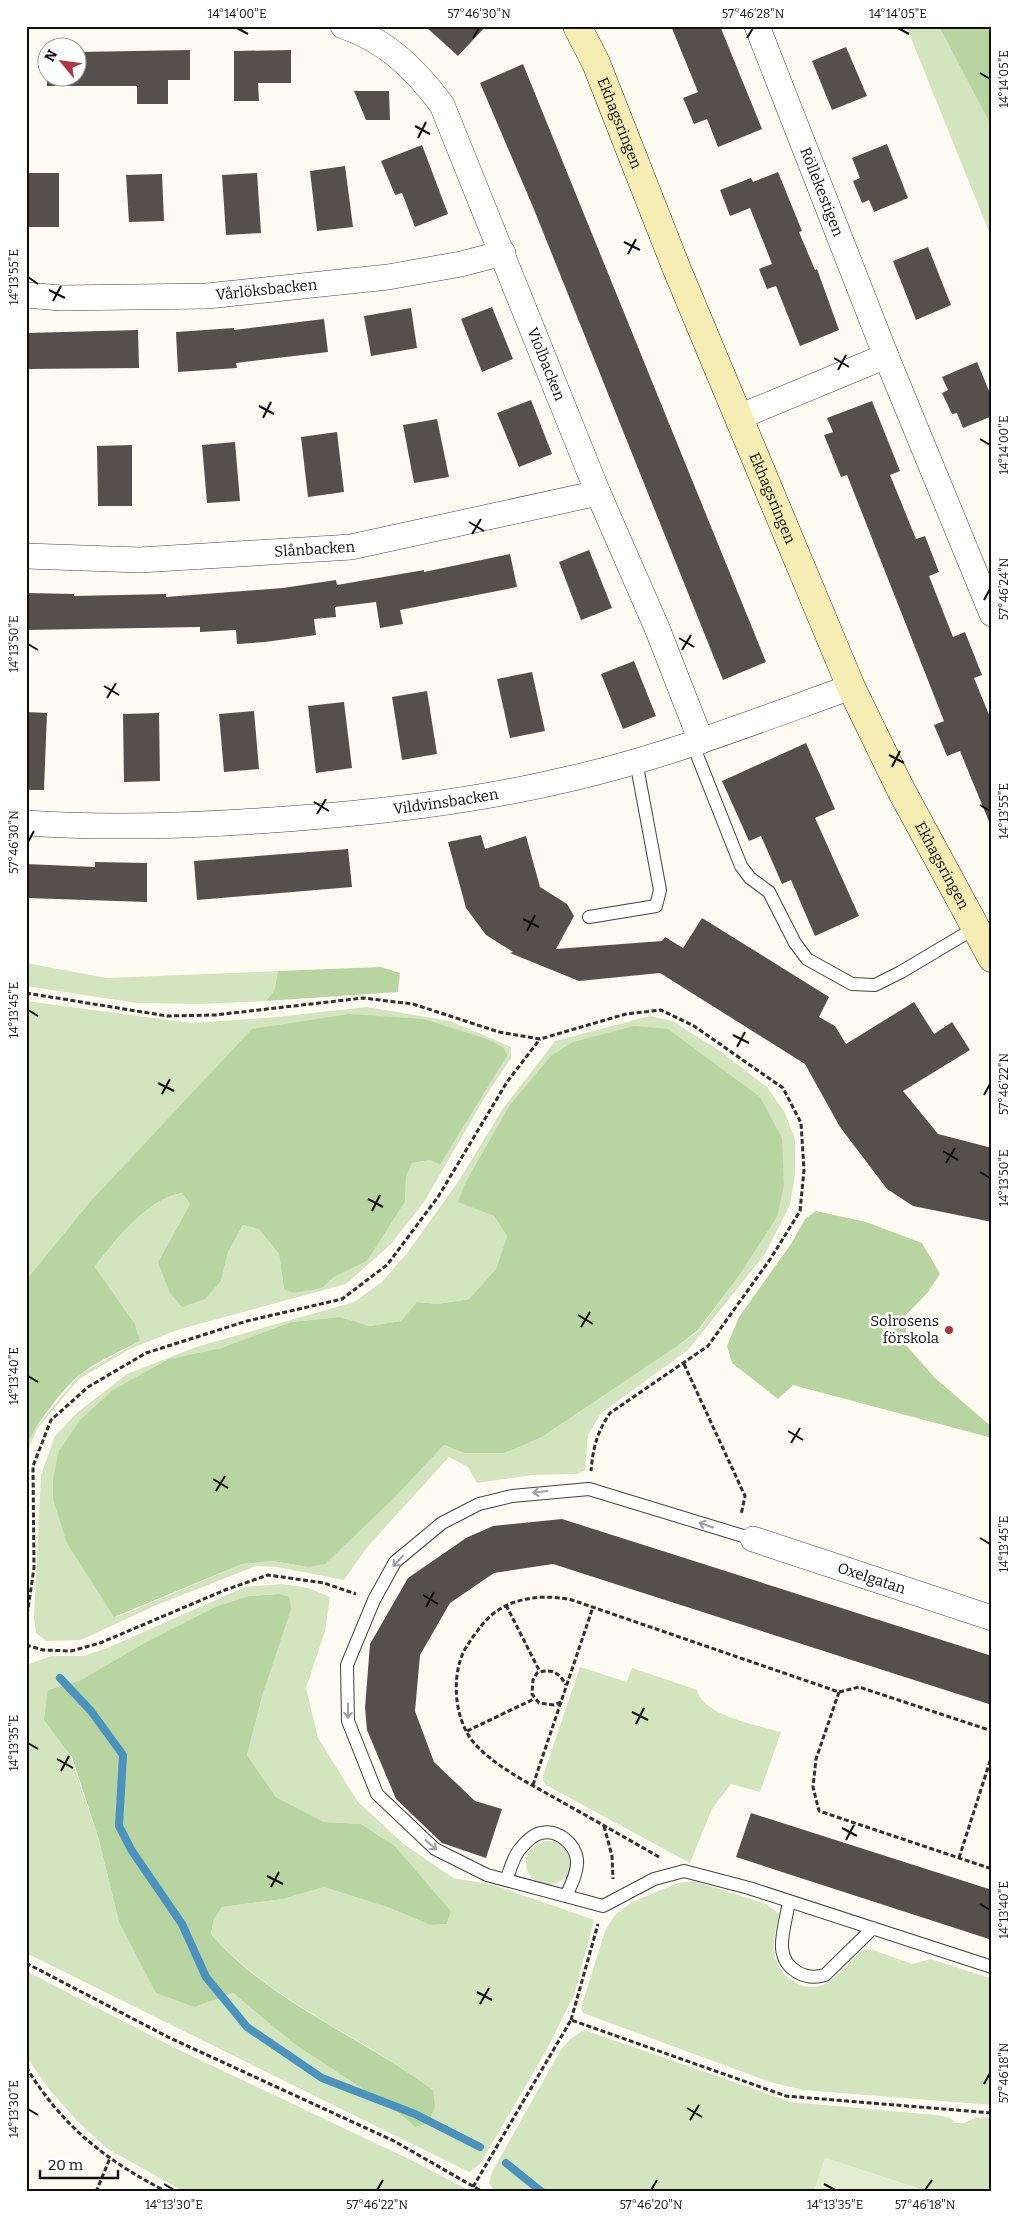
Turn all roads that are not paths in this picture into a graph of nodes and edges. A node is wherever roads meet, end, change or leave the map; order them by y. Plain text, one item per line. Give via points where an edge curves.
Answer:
1 (343, 26) edge
2 (577, 26) edge
3 (757, 26) edge
4 (503, 252) junction
5 (26, 295) edge
6 (886, 356) junction
7 (739, 417) junction
8 (598, 494) junction
9 (26, 556) edge
10 (992, 614) edge
11 (851, 687) junction
12 (697, 743) junction
13 (636, 761) junction
14 (26, 823) edge
15 (589, 917) dead end
16 (975, 928) junction
17 (992, 958) edge
18 (744, 1537) joint
19 (992, 1618) edge
20 (506, 1880) junction
21 (566, 1896) junction
22 (789, 1901) junction
23 (873, 1928) junction
24 (992, 1967) edge

1 - 4 street, Violbacken via 387,47 417,73 442,105
2 - 7 street, Ekhagsringen via 596,64
3 - 6 street, Röllekestigen
4 - 5 street, Vårlöksbacken via 461,264 388,277 208,296 61,298
4 - 8 street, Violbacken
6 - 7 street
6 - 10 street, Röllekestigen
7 - 11 street, Ekhagsringen
8 - 9 street, Slånbacken via 352,547 140,560
8 - 12 street, Violbacken via 657,628
11 - 12 street, Vildvinsbacken
11 - 16 street, Ekhagsringen via 900,788
12 - 13 street, Vildvinsbacken
12 - 16 lane via 741,866 750,878 769,892 807,959 852,984 875,985
13 - 14 street, Vildvinsbacken via 573,778 469,799 357,814 172,827 74,827
13 - 15 lane via 660,890 656,906
16 - 17 street, Ekhagsringen
18 - 19 street, Oxelgatan
18 -> 20 lane via 589,1489 512,1496 479,1504 449,1520 395,1562 374,1600 347,1665 348,1721 378,1794 435,1849 487,1875
20 - 21 lane
20 - 21 lane via 518,1850 540,1832 554,1833 566,1840 577,1860
21 - 22 lane via 607,1904 654,1879 684,1871
22 - 23 lane
22 - 23 lane via 782,1946 784,1956 797,1972 806,1977 825,1975
23 - 24 lane

